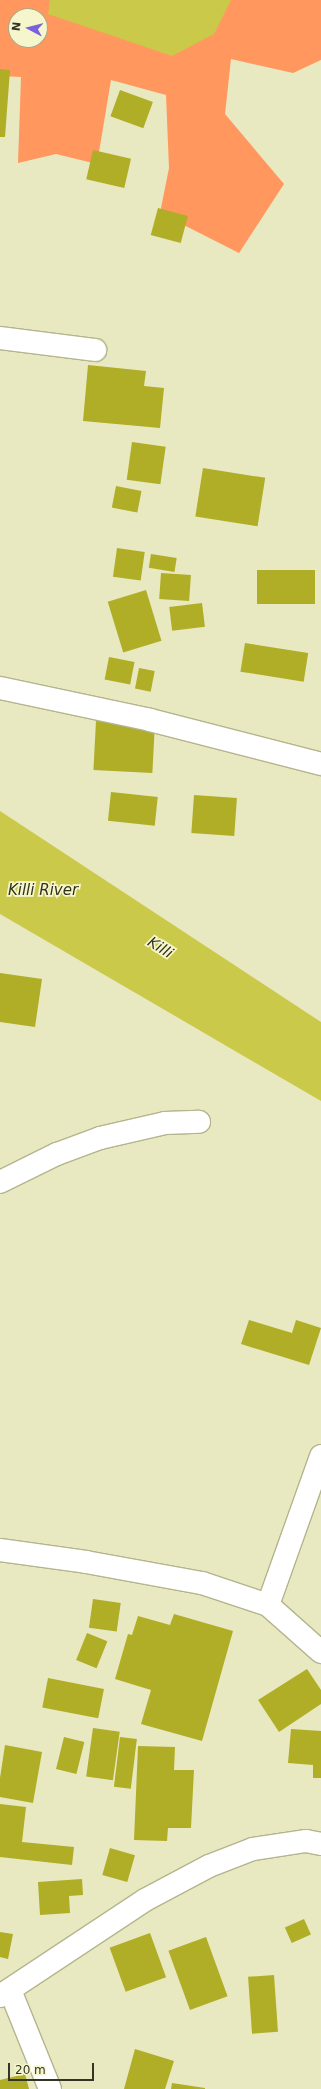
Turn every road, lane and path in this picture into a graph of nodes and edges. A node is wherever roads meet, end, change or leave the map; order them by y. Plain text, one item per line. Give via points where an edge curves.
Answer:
1 (0, 338) edge
2 (95, 350) dead end
3 (0, 688) edge
4 (321, 764) edge
5 (199, 1122) dead end
6 (0, 1182) edge
7 (321, 1456) edge
8 (0, 1550) edge
9 (268, 1605) junction
10 (321, 1652) edge
11 (321, 1844) edge
12 (5, 1993) edge
13 (50, 2089) edge

1 - 2 street
3 - 4 street via 150,720
5 - 6 street via 164,1123 100,1138 57,1154
7 - 9 street
8 - 9 street via 86,1562 202,1583
9 - 10 street
11 - 12 street via 306,1841 253,1849 209,1866 145,1900
12 - 13 street

